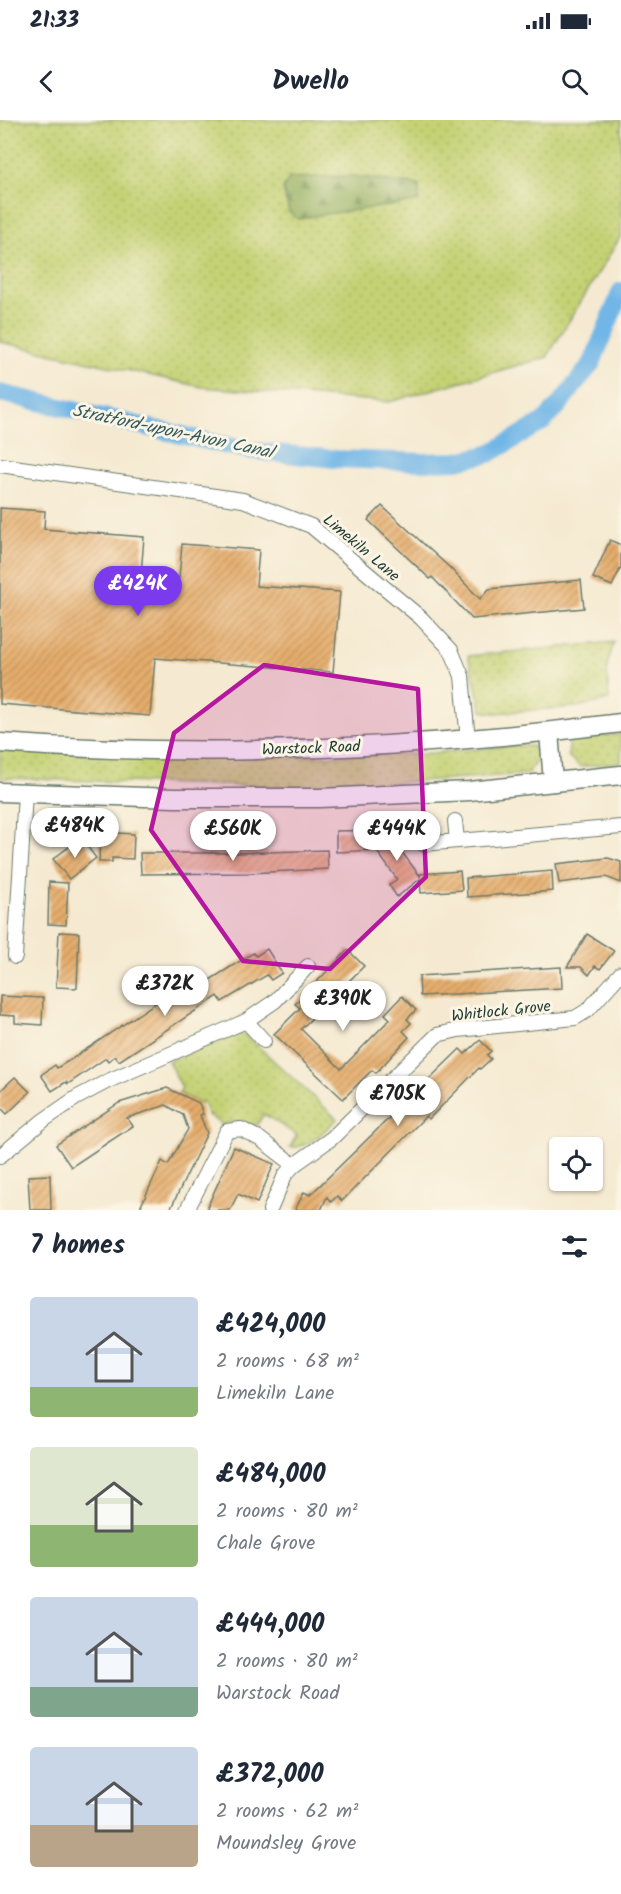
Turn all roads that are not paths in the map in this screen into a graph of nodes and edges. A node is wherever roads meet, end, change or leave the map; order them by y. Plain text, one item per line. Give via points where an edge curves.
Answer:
1 (0, 465) edge
2 (621, 723) edge
3 (549, 732) junction
4 (468, 740) junction
5 (0, 743) edge
6 (621, 775) edge
7 (553, 782) junction
8 (0, 792) edge
9 (25, 794) junction
10 (455, 821) dead end
11 (621, 827) edge
12 (456, 840) junction
13 (423, 844) dead end
14 (15, 957) dead end
15 (308, 966) dead end
16 (621, 973) edge
17 (246, 1021) junction
18 (264, 1041) dead end
19 (0, 1156) edge
20 (294, 1165) junction
21 (187, 1210) edge
22 (270, 1210) edge

1 - 4 street, Limekiln Lane via 243,500 311,526 421,618 451,650 462,676
2 - 3 street, Warstock Road
3 - 4 street, Warstock Road
3 - 7 street
4 - 5 street, Warstock Road via 323,748 176,749
6 - 7 street
7 - 9 street via 469,791 320,798
8 - 9 street
9 - 14 street
10 - 12 street
11 - 12 street
12 - 13 street
15 - 17 street via 274,1001
16 - 20 street, Whitlock Grove via 588,1010 575,1018 437,1035 332,1138
17 - 18 street
17 - 19 street via 76,1098
20 - 21 street via 241,1129 227,1131
20 - 22 street via 285,1175

